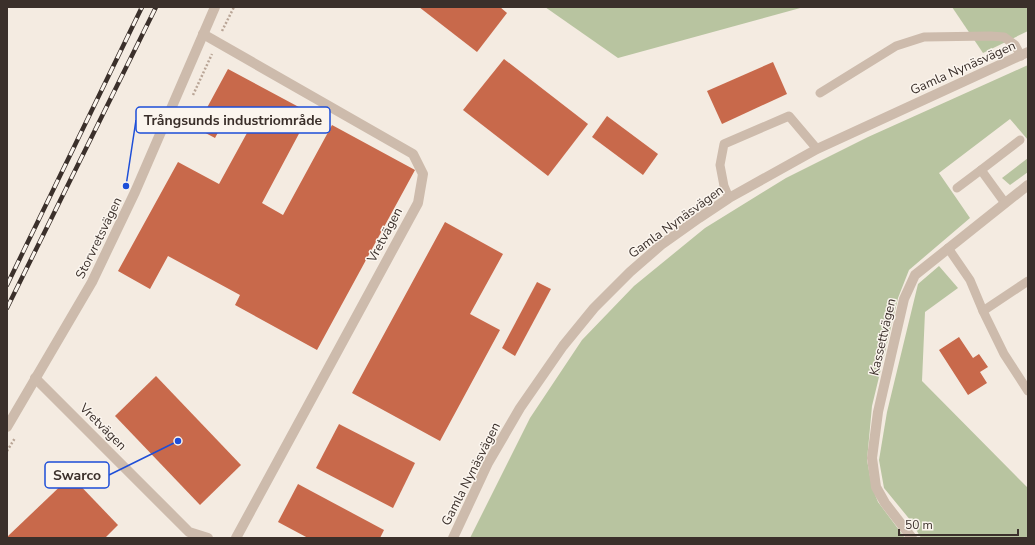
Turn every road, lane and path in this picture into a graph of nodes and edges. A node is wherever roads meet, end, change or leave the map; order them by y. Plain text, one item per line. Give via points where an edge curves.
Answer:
1 (215, 7) edge
2 (203, 34) junction
3 (1024, 54) edge
4 (820, 93) dead end
5 (1020, 140) dead end
6 (817, 149) junction
7 (981, 170) junction
8 (1028, 185) edge
9 (957, 188) dead end
10 (729, 198) junction
11 (1005, 203) junction
12 (948, 248) junction
13 (1028, 281) edge
14 (983, 311) junction
15 (35, 378) junction
16 (1028, 391) edge
17 (7, 427) edge
18 (208, 538) edge
19 (236, 538) edge
20 (453, 538) edge
21 (912, 538) edge

1 - 2 street, Storvretsvägen
2 - 15 street, Storvretsvägen via 135,192 92,282
2 - 19 street, Vretvägen via 413,154 423,174 418,203
3 - 4 lane via 1004,37 924,38 896,46
3 - 6 street, Gamla Nynäsvägen
5 - 7 lane
6 - 10 street, Gamla Nynäsvägen
6 - 10 lane via 789,116 724,144 720,165
7 - 9 lane
7 - 11 lane
8 - 11 street, Kassettvägen
10 - 20 street, Gamla Nynäsvägen via 661,245 630,272 594,308 563,346 520,408 488,464
11 - 12 street, Kassettvägen
12 - 14 lane via 970,280
12 - 21 street, Kassettvägen via 915,276 904,299 878,412 872,458 876,487
13 - 14 lane
14 - 16 lane via 1004,354
15 - 17 street, Storvretsvägen
15 - 18 street, Vretvägen via 189,532

